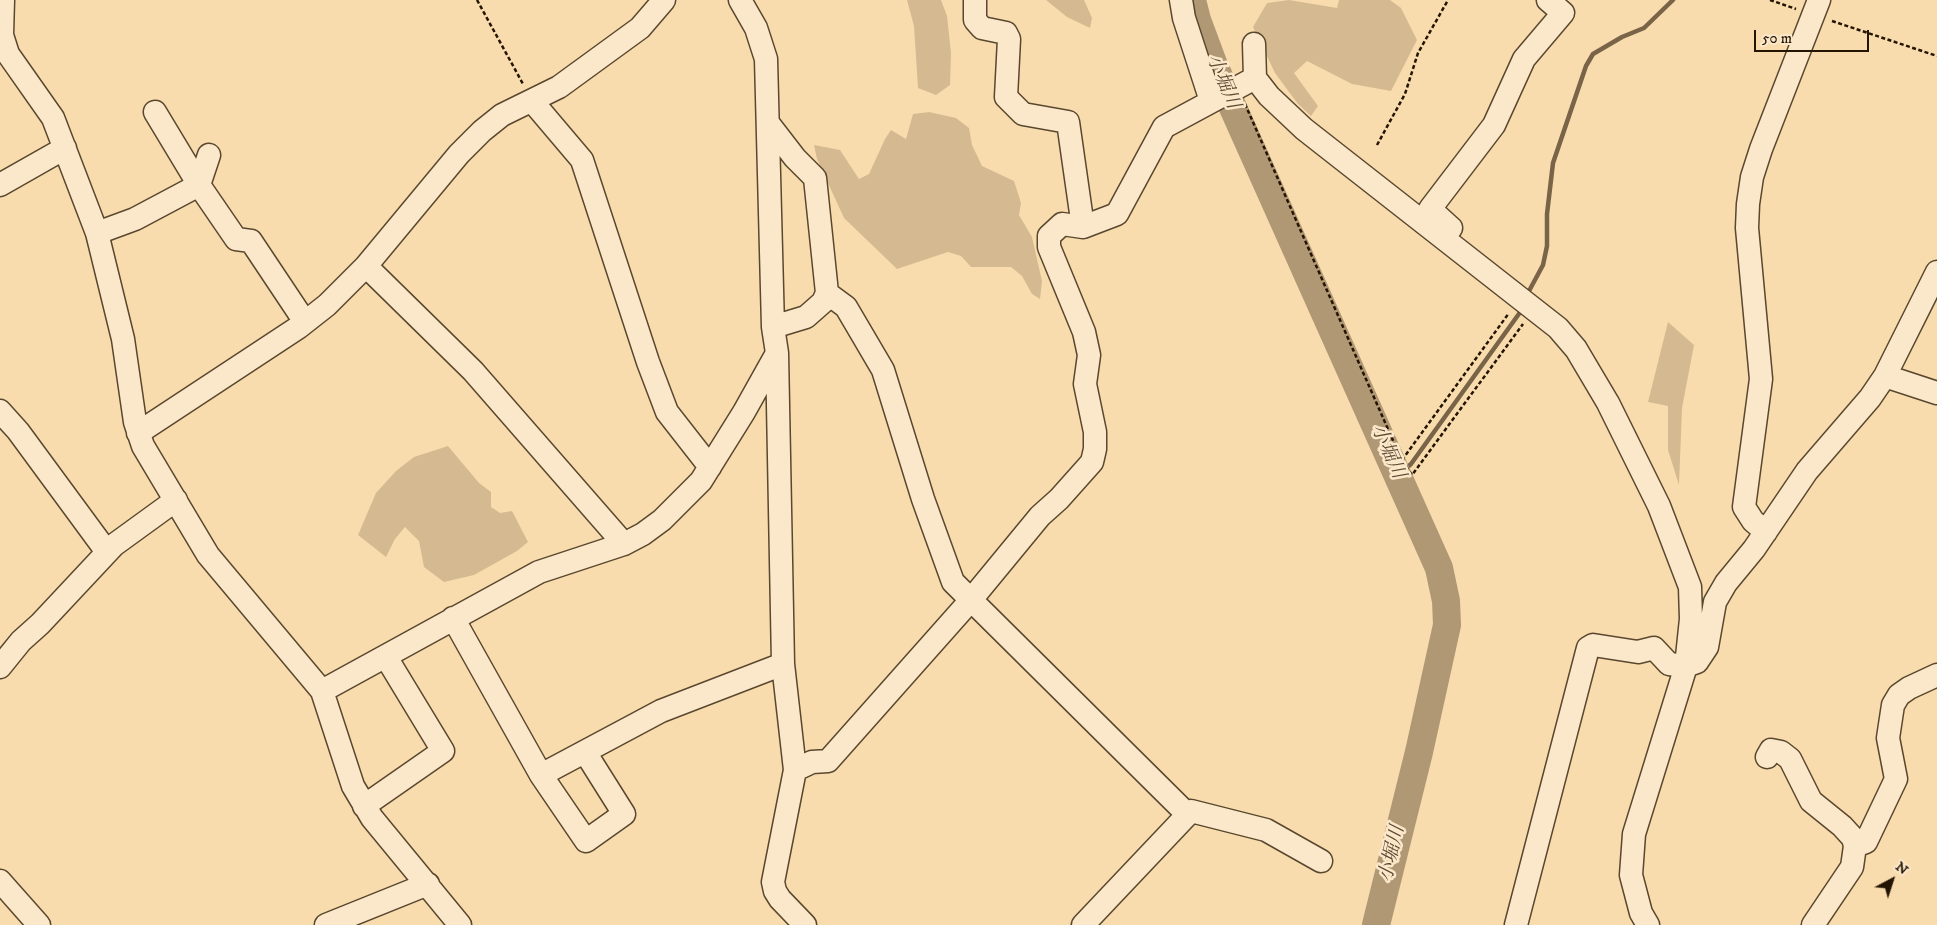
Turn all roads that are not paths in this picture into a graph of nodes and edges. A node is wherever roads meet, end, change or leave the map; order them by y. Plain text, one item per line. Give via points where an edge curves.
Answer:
1 (2, 0) edge
2 (664, 0) edge
3 (740, 0) edge
4 (975, 0) edge
5 (1181, 0) edge
6 (1548, 0) edge
7 (1816, 8) edge
8 (1254, 44) dead end
9 (1231, 91) junction
10 (532, 101) junction
11 (155, 112) dead end
12 (768, 123) junction
13 (65, 148) junction
14 (209, 155) dead end
15 (0, 185) edge
16 (199, 186) junction
17 (1083, 227) junction
18 (97, 233) junction
19 (1458, 248) junction
20 (366, 266) junction
21 (1937, 272) edge
22 (827, 292) junction
23 (305, 322) junction
24 (773, 327) junction
25 (776, 353) junction
26 (1885, 376) junction
27 (1937, 392) edge
28 (0, 411) edge
29 (138, 433) junction
30 (710, 467) junction
31 (176, 500) junction
32 (1766, 532) junction
33 (624, 544) junction
34 (107, 552) junction
35 (970, 601) junction
36 (453, 618) junction
37 (386, 657) junction
38 (784, 664) junction
39 (1686, 666) junction
40 (0, 667) edge
41 (1937, 676) edge
42 (322, 691) junction
43 (586, 752) junction
44 (1767, 757) dead end
45 (795, 770) junction
46 (541, 776) junction
47 (364, 806) junction
48 (1187, 814) junction
49 (1856, 846) junction
50 (1320, 861) dead end
51 (0, 881) edge
52 (428, 884) junction
53 (39, 925) edge
54 (326, 925) edge
55 (460, 925) edge
56 (805, 925) edge
57 (1083, 925) edge
58 (1516, 925) edge
59 (1648, 925) edge
60 (1813, 925) edge

1 - 13 street via 2,35 8,54 53,118
2 - 10 street via 640,28 559,87
3 - 12 street via 756,28 766,59
4 - 17 street via 975,20 982,28 1006,33 1009,39 1006,97 1024,114 1068,122
5 - 9 street via 1184,18
6 - 19 street via 1563,13 1524,59 1494,125 1430,209 1456,235
7 - 32 street via 1758,158 1748,204 1746,228 1761,379 1744,507
8 - 9 street
9 - 17 street via 1164,127 1117,214
9 - 19 street via 1269,96 1304,129
10 - 20 street via 502,115 459,154
10 - 30 street via 582,160 667,412
11 - 16 street
12 - 22 street via 815,178
12 - 24 street
13 - 15 street
13 - 18 street
14 - 16 street
16 - 18 street
16 - 23 street via 236,238 251,241
17 - 35 street via 1062,224 1048,236 1049,247 1084,332 1089,355 1085,384 1096,450 1092,462 1040,516
18 - 29 street via 123,339
19 - 39 street via 1558,328 1576,349 1608,403 1659,506 1690,587 1691,619
20 - 23 street
20 - 33 street via 472,371
21 - 26 street
22 - 24 street via 823,302 806,317
22 - 35 street via 846,307 883,370 922,499 953,582
23 - 29 street
24 - 25 street
25 - 30 street
25 - 38 street
26 - 27 street
26 - 32 street via 1807,471
28 - 34 street
29 - 31 street
30 - 33 street via 701,481 662,520
31 - 34 street via 126,534
31 - 42 street via 208,555
32 - 39 street via 1722,589 1712,613 1707,647 1697,662
33 - 36 street via 539,572
34 - 40 street
35 - 45 street via 828,761 812,762
35 - 48 street
36 - 37 street
36 - 46 street
37 - 42 street
37 - 47 street via 443,751
38 - 43 street via 661,712
38 - 45 street
39 - 58 street via 1669,664 1654,648 1638,652 1593,645 1588,648
39 - 59 street via 1634,834 1632,875 1638,904
41 - 49 street via 1909,688 1893,704 1888,738 1896,779 1866,842
42 - 47 street via 353,786
43 - 46 street
43 - 46 street via 624,814 586,841
44 - 49 street via 1771,750 1790,759 1811,801 1853,838
45 - 56 street via 773,882 774,891
47 - 52 street
48 - 50 street via 1191,811 1266,830
48 - 57 street
49 - 60 street via 1852,867
51 - 53 street
52 - 54 street
52 - 55 street

